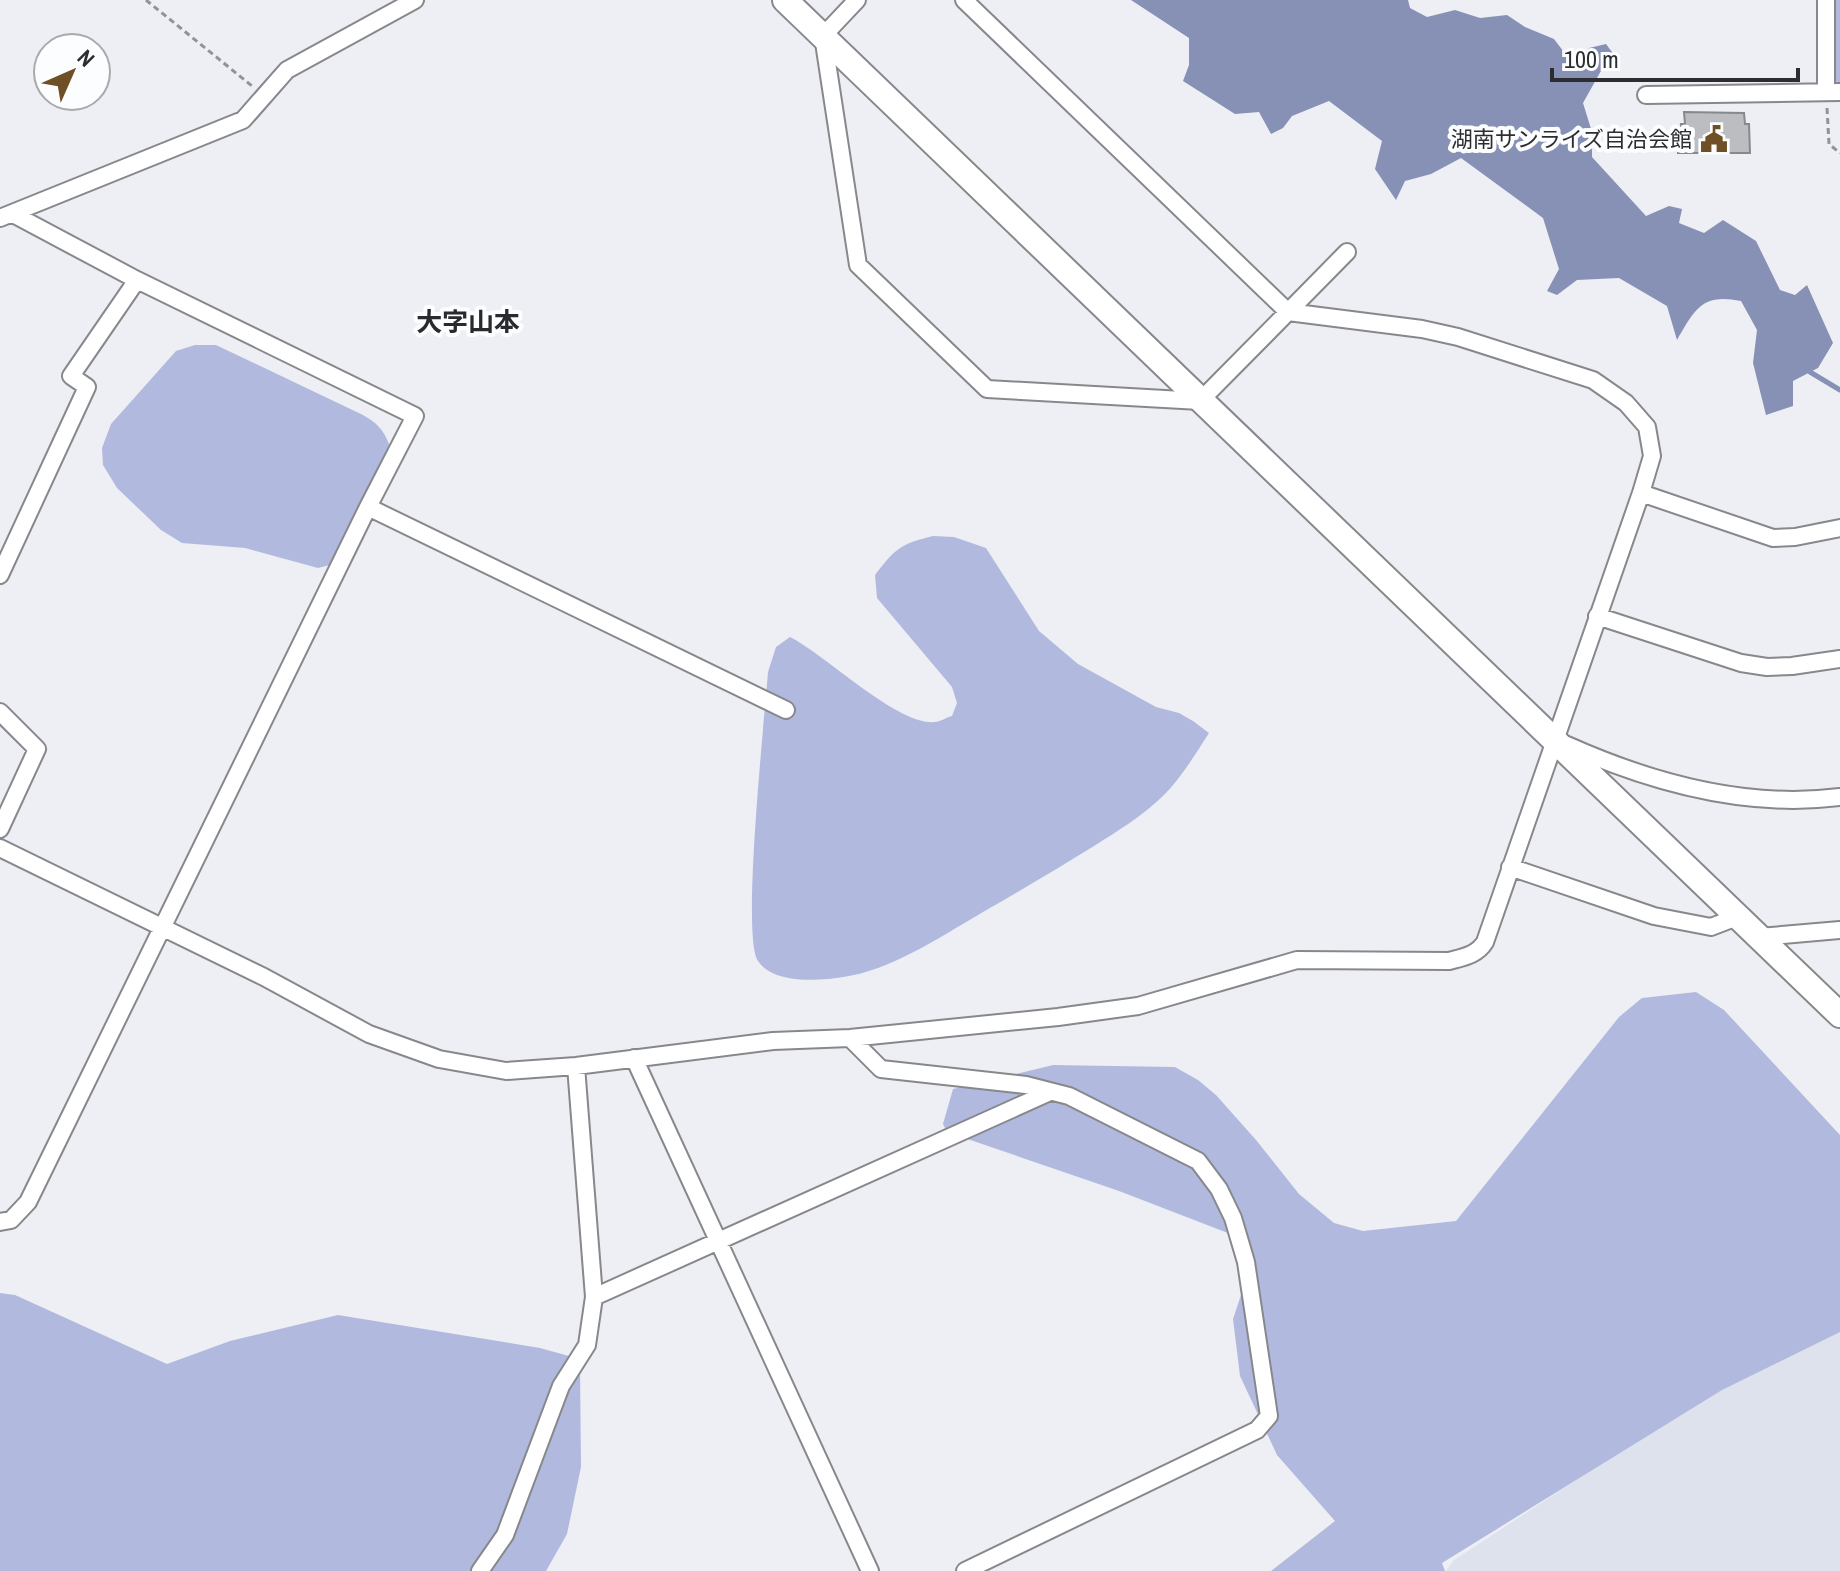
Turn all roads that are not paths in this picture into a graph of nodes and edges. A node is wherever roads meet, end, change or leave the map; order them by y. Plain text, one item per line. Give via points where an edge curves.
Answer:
1 (415, 0) edge
2 (785, 0) edge
3 (857, 0) edge
4 (964, 0) edge
5 (1826, 0) edge
6 (823, 36) junction
7 (1833, 92) edge
8 (1646, 95) dead end
9 (7, 216) edge
10 (1347, 252) dead end
11 (137, 280) junction
12 (1288, 312) junction
13 (1200, 401) junction
14 (1641, 493) junction
15 (368, 507) junction
16 (1840, 528) edge
17 (0, 575) edge
18 (1597, 616) junction
19 (1840, 659) edge
20 (786, 710) dead end
21 (0, 712) edge
22 (1555, 739) junction
23 (1840, 797) edge
24 (0, 829) edge
25 (0, 848) edge
26 (1510, 867) junction
27 (1737, 917) junction
28 (163, 927) junction
29 (1840, 930) edge
30 (1759, 937) junction
31 (1840, 1015) edge
32 (850, 1038) junction
33 (634, 1058) junction
34 (576, 1066) junction
35 (1050, 1092) junction
36 (0, 1222) edge
37 (719, 1241) junction
38 (594, 1297) junction
39 (480, 1571) edge
40 (870, 1571) edge
41 (965, 1571) edge

1 - 9 street via 287,70 243,120
2 - 6 street
3 - 6 street
4 - 12 street
5 - 7 street
6 - 13 street
6 - 13 street via 858,265 987,389
7 - 8 street
9 - 11 street
10 - 12 street
11 - 15 street via 415,416
11 - 17 street via 71,376 87,387
12 - 13 street
12 - 14 street via 1458,337 1593,380 1626,403 1647,427 1652,456
13 - 22 street
14 - 16 street via 1773,538
14 - 18 street
15 - 20 street
15 - 28 street
18 - 19 street via 1741,663 1792,666
18 - 22 street
21 - 24 street via 37,749
22 - 23 street via 1709,793 1786,800
22 - 26 street
22 - 27 street
25 - 28 street
26 - 27 street via 1654,916 1711,927
26 - 32 street via 1485,942 1480,951 1461,958 1297,960 1138,1006
27 - 30 street
28 - 34 street via 369,1034 439,1059 506,1071
28 - 36 street via 28,1202 11,1220
29 - 30 street
30 - 31 street
32 - 33 street via 773,1041
32 - 35 street via 881,1069
33 - 34 street
33 - 37 street
34 - 38 street
35 - 37 street
35 - 41 street via 1069,1096 1198,1161 1219,1189 1246,1262 1269,1416 1257,1430
37 - 38 street
37 - 40 street
38 - 39 street via 587,1345 561,1386 505,1535

